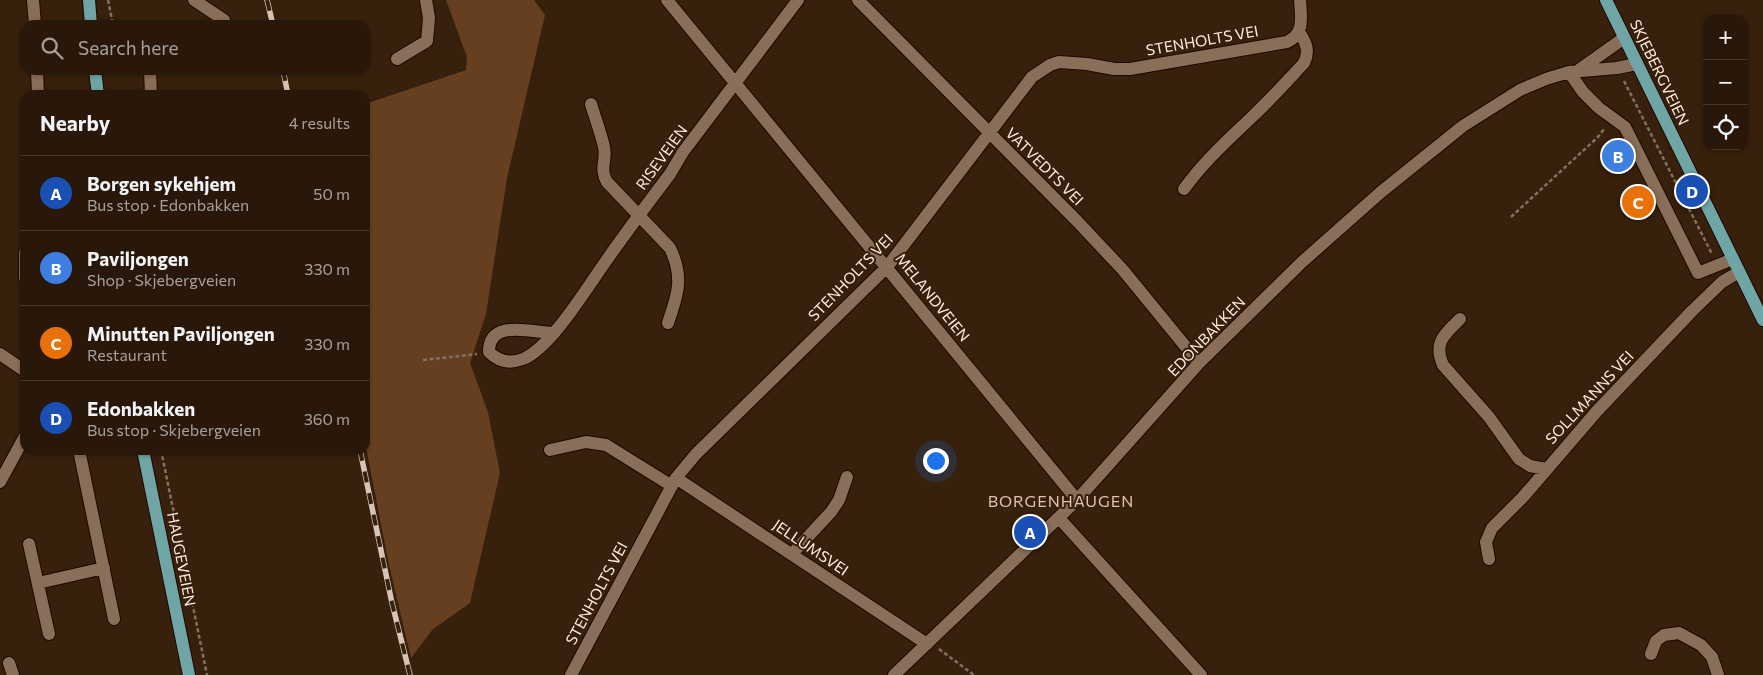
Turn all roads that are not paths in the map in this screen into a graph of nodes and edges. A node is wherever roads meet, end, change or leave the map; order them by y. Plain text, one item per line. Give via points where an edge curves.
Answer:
1 (33, 0) edge
2 (89, 0) edge
3 (194, 0) edge
4 (426, 0) edge
5 (668, 0) edge
6 (798, 0) edge
7 (858, 0) edge
8 (1606, 0) edge
9 (1304, 1) edge
10 (35, 20) edge
11 (91, 20) edge
12 (224, 20) dead end
13 (1299, 32) junction
14 (1624, 38) junction
15 (397, 59) dead end
16 (1637, 64) junction
17 (1574, 71) junction
18 (37, 75) edge
19 (96, 75) edge
20 (150, 75) edge
21 (736, 83) junction
22 (38, 90) edge
23 (97, 90) edge
24 (151, 90) edge
25 (591, 104) dead end
26 (990, 133) junction
27 (1184, 189) dead end
28 (639, 215) junction
29 (1733, 259) junction
30 (887, 267) junction
31 (1739, 272) junction
32 (1460, 319) dead end
33 (1763, 320) edge
34 (668, 323) dead end
35 (552, 333) junction
36 (0, 354) edge
37 (1199, 363) junction
38 (20, 365) edge
39 (20, 445) edge
40 (550, 450) dead end
41 (80, 455) edge
42 (144, 455) edge
43 (1546, 469) junction
44 (847, 477) dead end
45 (0, 482) edge
46 (674, 482) junction
47 (1077, 500) junction
48 (1059, 518) junction
49 (29, 544) dead end
50 (792, 554) junction
51 (1489, 559) dead end
52 (104, 568) junction
53 (38, 583) junction
54 (114, 619) dead end
55 (49, 634) dead end
56 (928, 643) junction
57 (1652, 654) dead end
58 (189, 675) edge
59 (571, 675) edge
60 (894, 675) edge
61 (1201, 675) edge
62 (1718, 675) edge

1 - 10 street
2 - 11 main road
3 - 12 street
4 - 15 street via 429,18 427,41
5 - 21 street, MELANDVEIEN
6 - 21 street, RISEVEIEN
7 - 26 street, VATVEDTS VEI
8 - 14 main road, SKJEBERGVEIEN
9 - 13 street
13 - 26 street, STENHOLTS VEI via 1294,38 1273,44 1130,69 1059,62 1032,77
13 - 27 street via 1308,55 1304,63 1254,116 1234,132
14 - 16 main road, SKJEBERGVEIEN
14 - 17 street, EDONBAKKEN
16 - 17 street, EDONBAKKEN
16 - 29 main road, SKJEBERGVEIEN
17 - 29 street via 1583,92 1625,127 1698,273
17 - 37 street, EDONBAKKEN via 1520,90 1464,126 1348,220
18 - 22 street
19 - 23 main road
20 - 24 street
21 - 28 street, RISEVEIEN
21 - 30 street, MELANDVEIEN
25 - 28 street via 604,148 604,176
26 - 30 street, STENHOLTS VEI
26 - 37 street, VATVEDTS VEI via 1123,270
28 - 34 street via 676,259 678,293
28 - 35 street, RISEVEIEN
29 - 31 main road, SKJEBERGVEIEN
30 - 46 street, STENHOLTS VEI via 696,454
30 - 47 street, MELANDVEIEN
31 - 33 main road, SKJEBERGVEIEN
31 - 43 street, SOLLMANNS VEI via 1722,282 1692,311
32 - 43 street via 1441,340 1443,365 1520,458 1530,466
35 - 35 street, RISEVEIEN via 538,349 512,362 503,362 489,352 493,336 502,331
36 - 38 street
37 - 47 street, EDONBAKKEN
39 - 45 street
40 - 46 street, JELLUMSVEI via 586,442 606,446
41 - 52 street
42 - 58 main road, HAUGEVEIEN
43 - 51 street, SOLLMANNS VEI via 1492,528 1486,542
44 - 50 street via 831,512
46 - 50 street, JELLUMSVEI
46 - 59 street, STENHOLTS VEI
47 - 48 street, EDONBAKKEN
48 - 56 street, EDONBAKKEN
48 - 61 street
49 - 53 street
50 - 56 street, JELLUMSVEI
52 - 53 street
52 - 54 street
53 - 55 street
56 - 60 street, EDONBAKKEN
57 - 62 street via 1656,641 1664,635 1679,633 1700,645 1712,658

